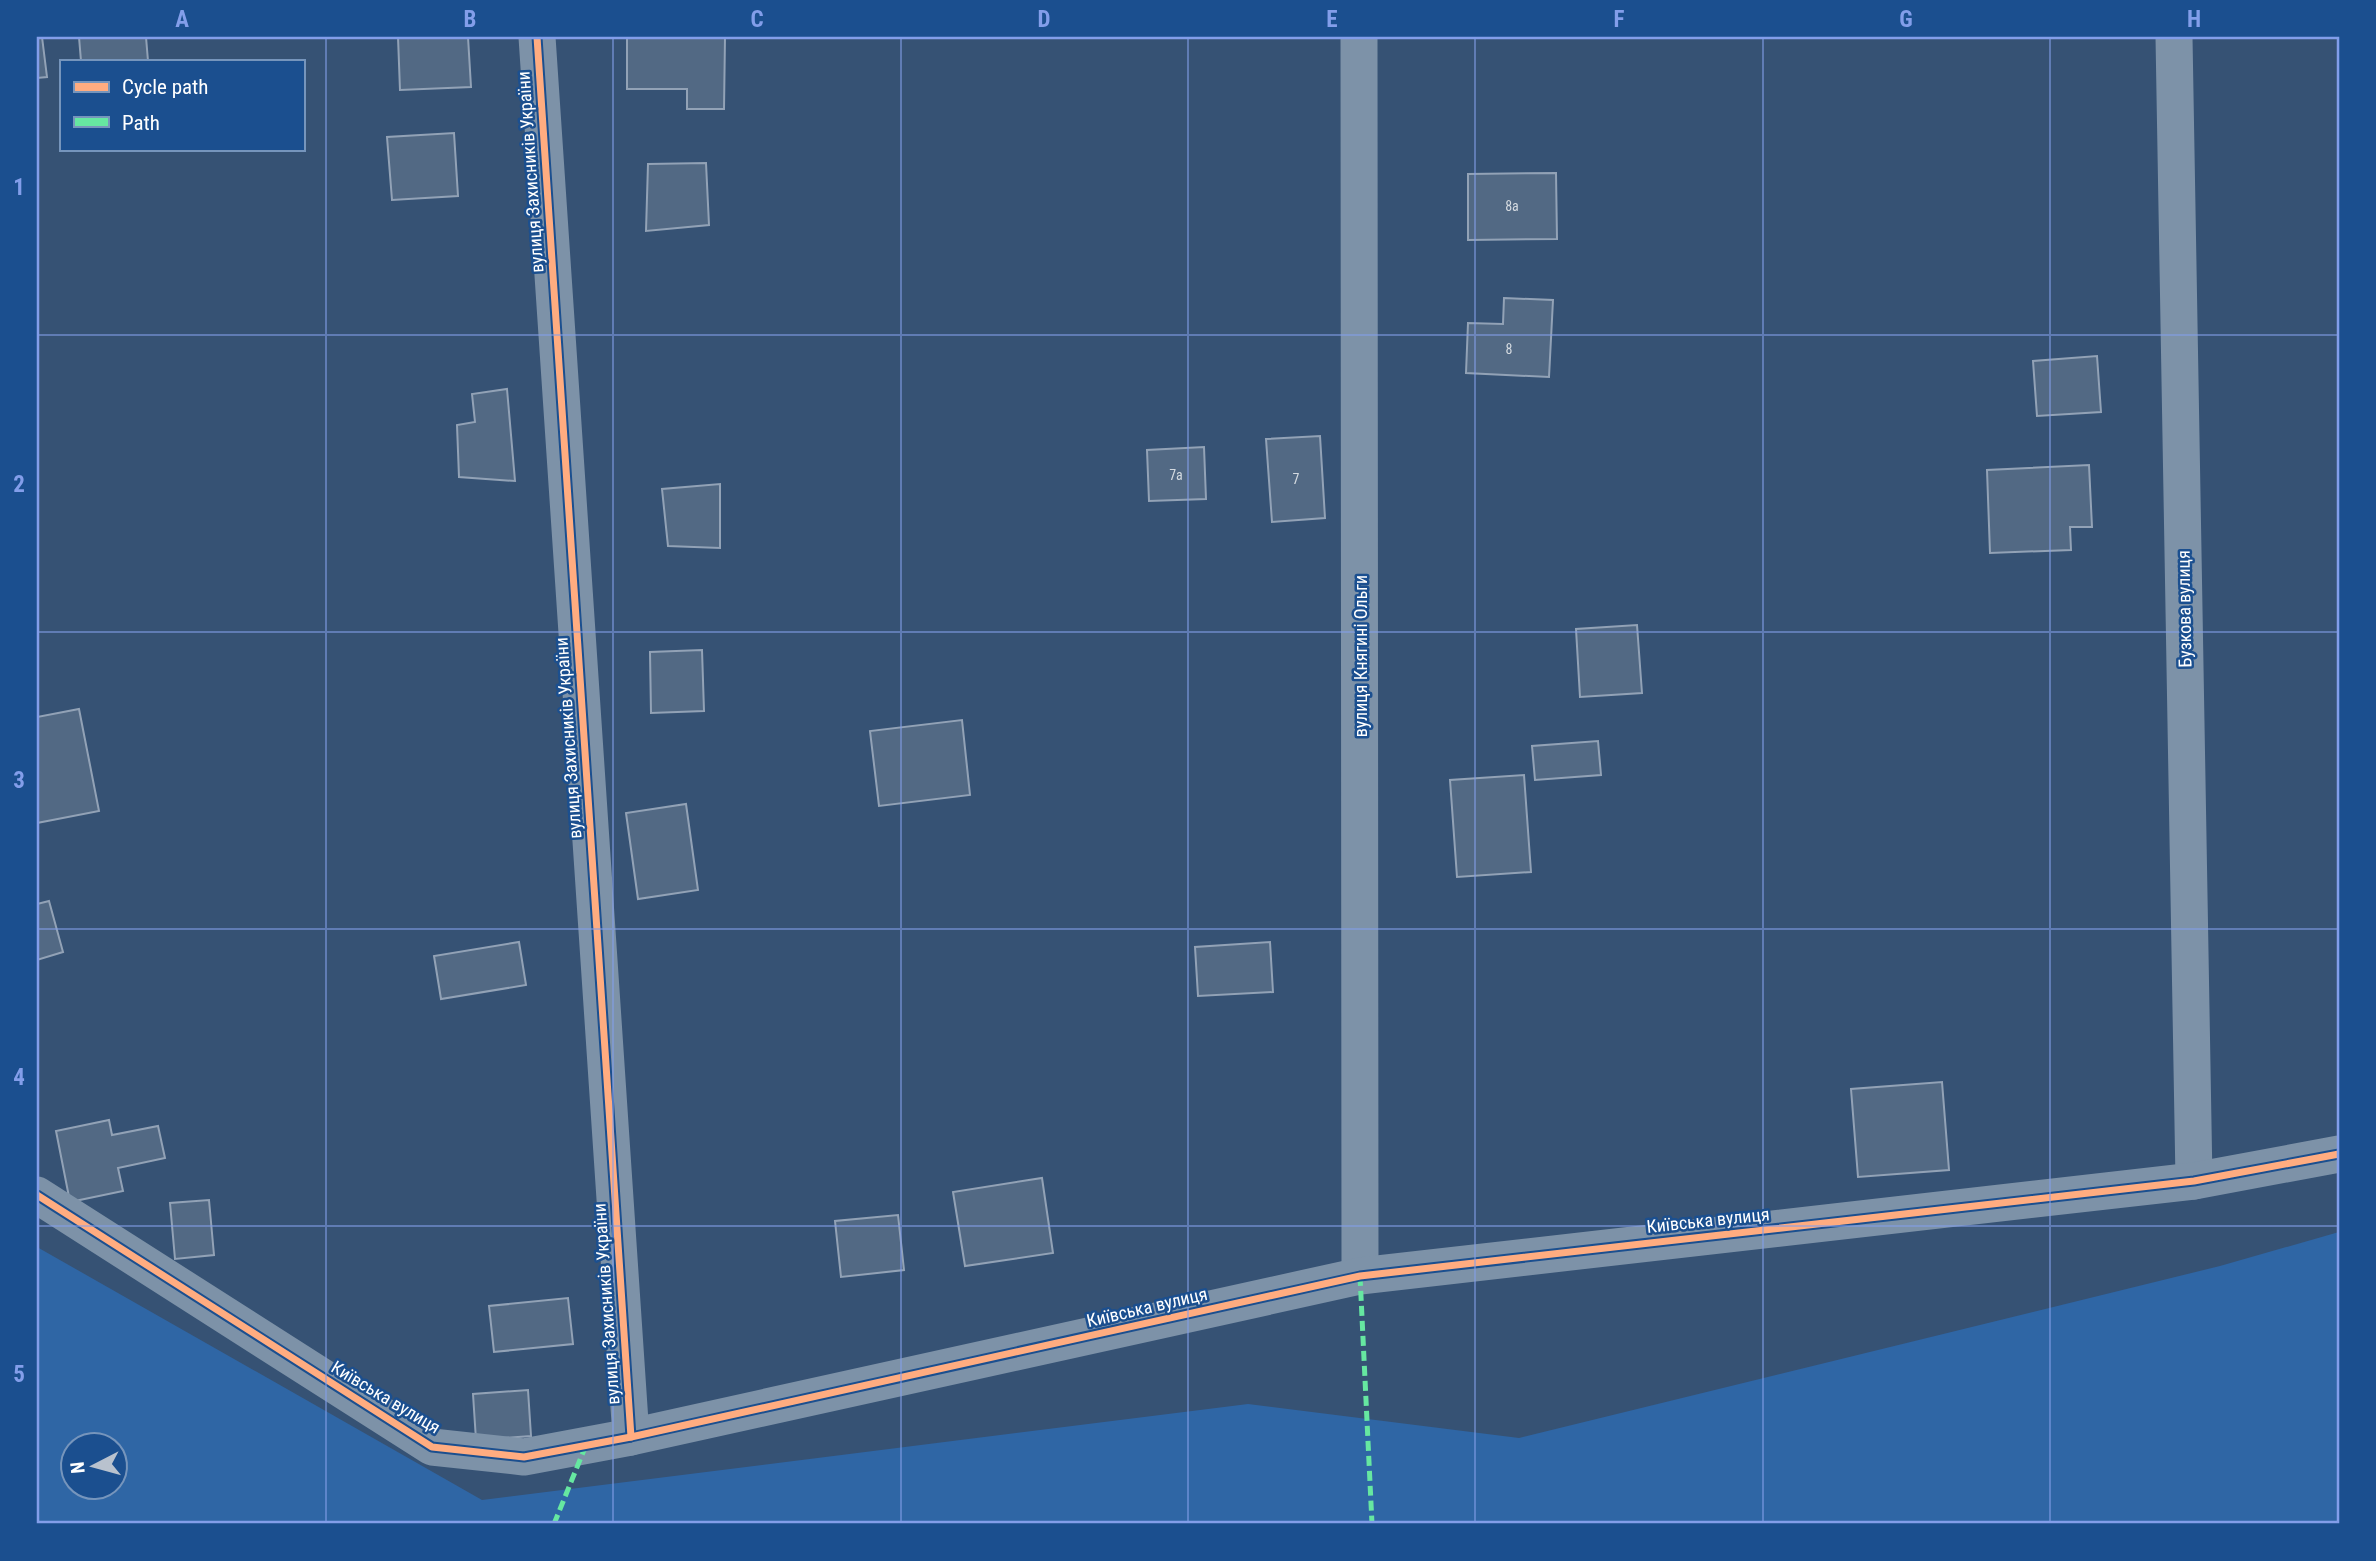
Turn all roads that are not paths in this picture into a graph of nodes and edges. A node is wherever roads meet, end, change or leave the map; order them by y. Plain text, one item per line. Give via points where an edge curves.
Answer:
1 (537, 37) edge
2 (1359, 37) edge
3 (2174, 37) edge
4 (2339, 1154) edge
5 (2194, 1181) junction
6 (37, 1195) edge
7 (1360, 1276) junction
8 (631, 1437) junction

1 - 8 street, вулиця Захисників України
2 - 7 street, вулиця Княгині Ольги
3 - 5 street, Бузкова вулиця
4 - 5 street, Київська вулиця
5 - 7 street, Київська вулиця
6 - 8 street, Київська вулиця via 432,1447 524,1457
7 - 8 street, Київська вулиця

